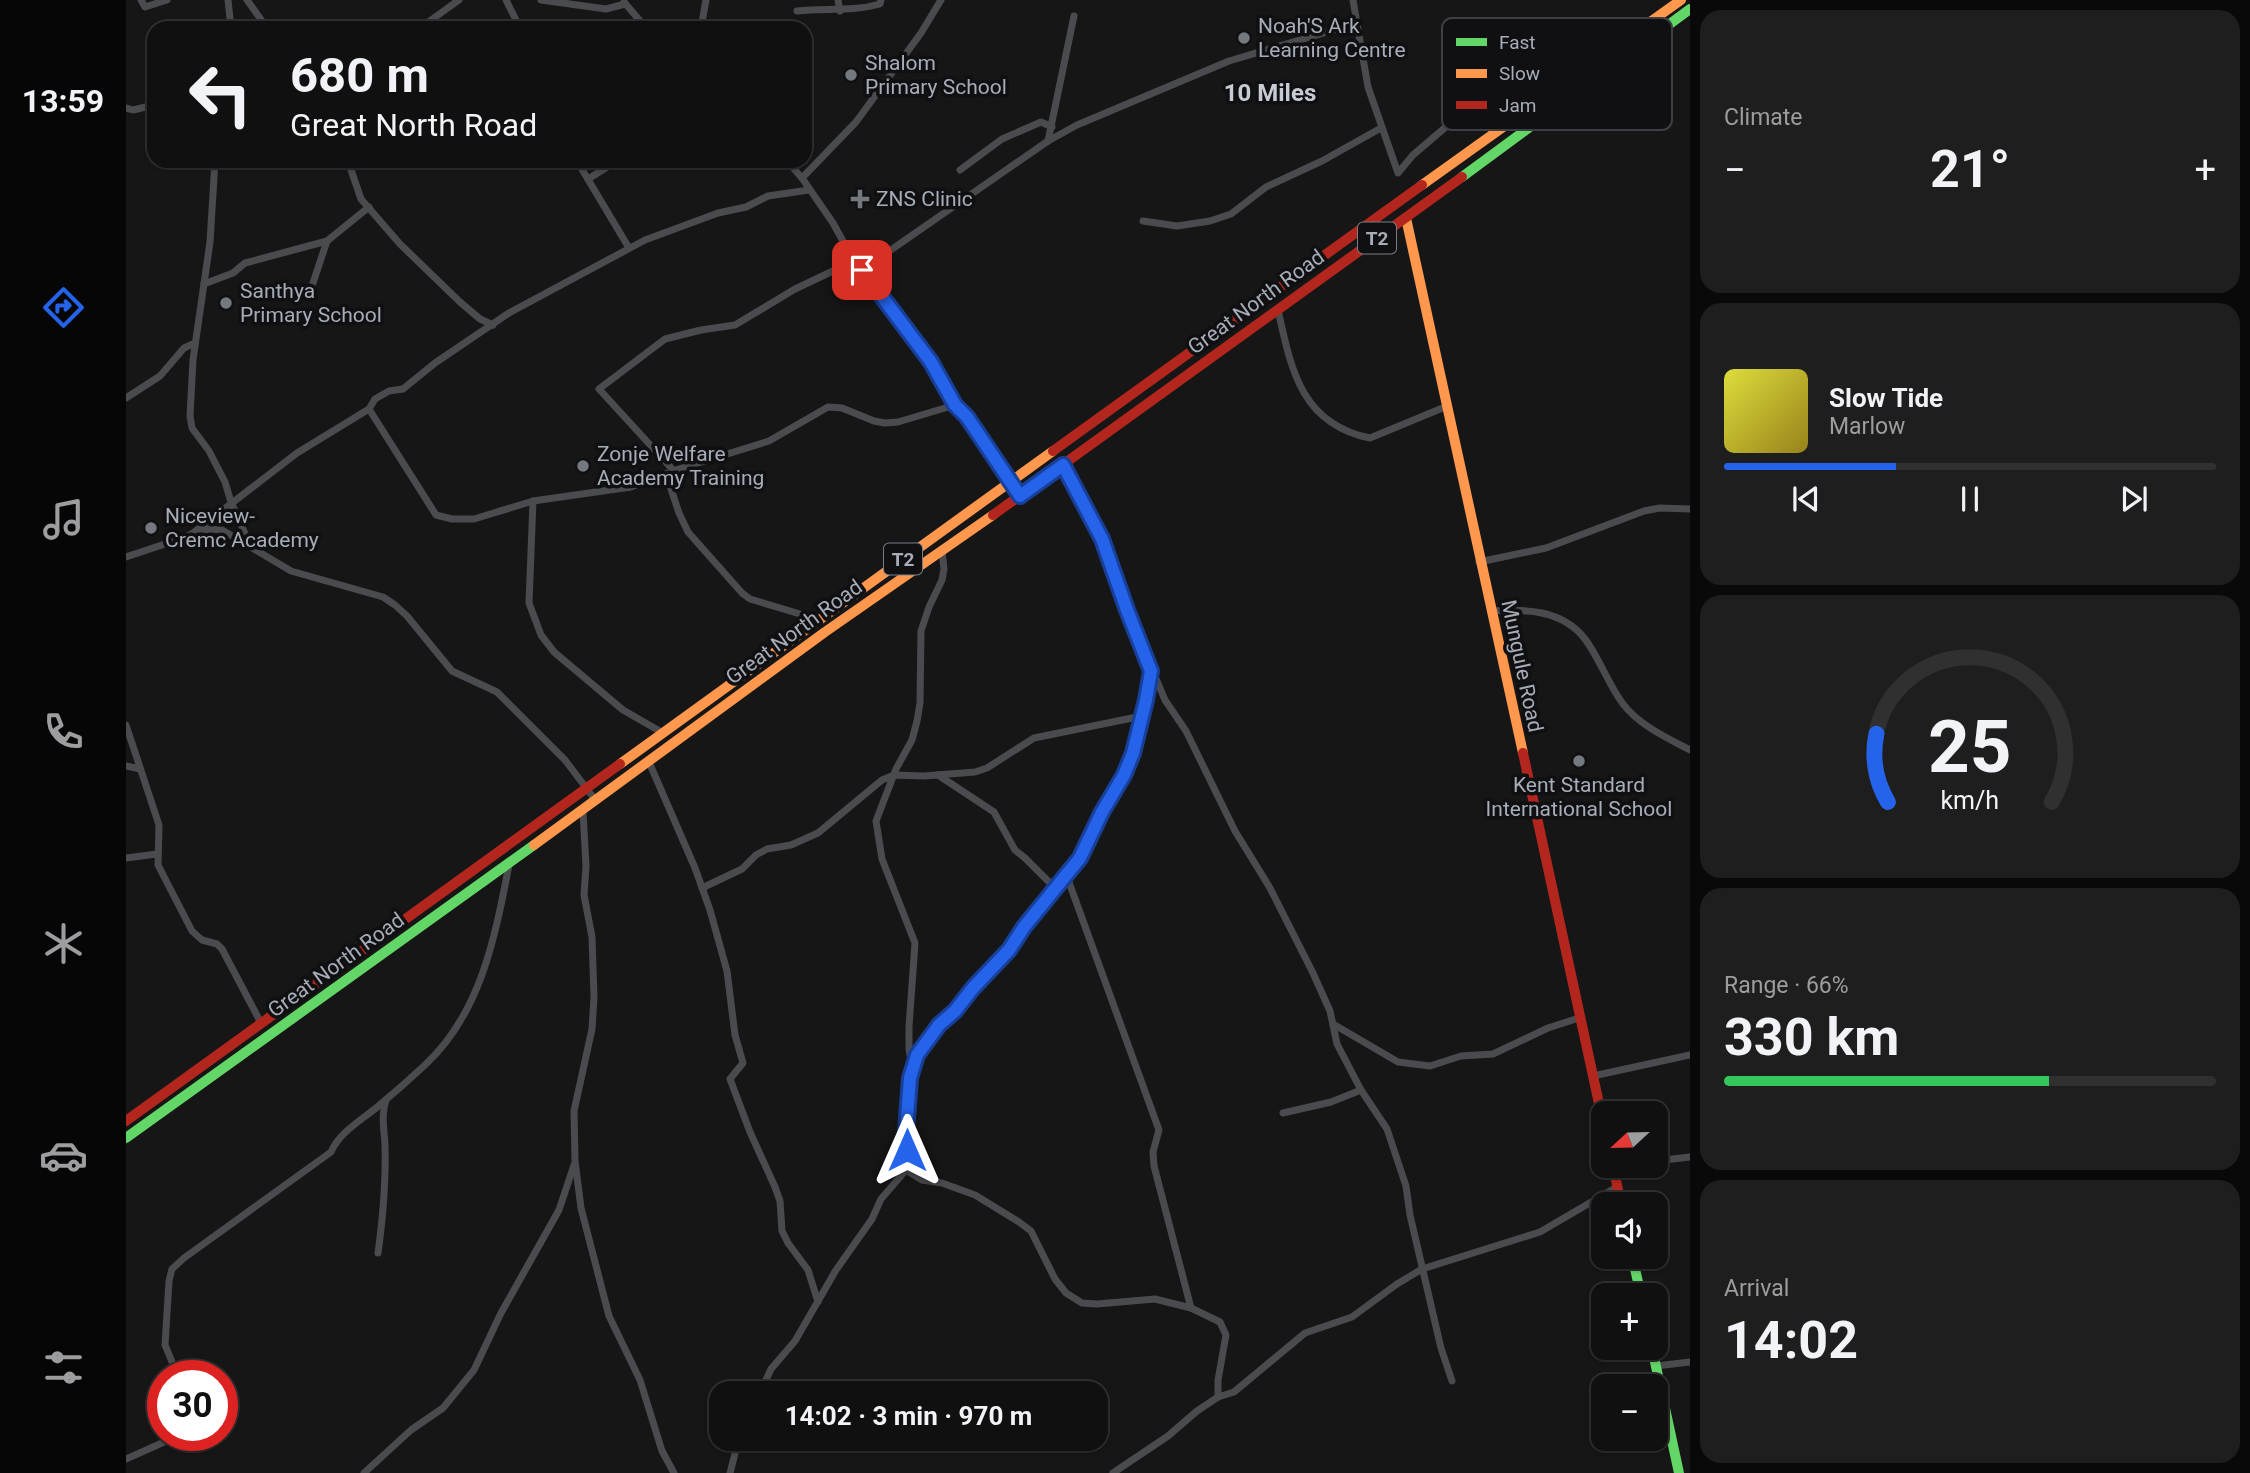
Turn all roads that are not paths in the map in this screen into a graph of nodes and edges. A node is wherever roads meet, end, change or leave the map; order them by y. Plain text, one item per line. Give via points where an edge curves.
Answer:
1 (141, 0) edge
2 (167, 0) edge
3 (228, 0) edge
4 (247, 0) edge
5 (459, 0) edge
6 (506, 0) edge
7 (541, 0) edge
8 (706, 0) edge
9 (838, 0) edge
10 (881, 0) edge
11 (941, 0) edge
12 (1353, 0) edge
13 (1681, 0) edge
14 (624, 2) edge
15 (1690, 9) edge
16 (797, 11) dead end
17 (840, 11) junction
18 (1074, 16) dead end
19 (1655, 18) edge
20 (230, 21) edge
21 (262, 21) edge
22 (430, 21) edge
23 (516, 21) edge
24 (640, 21) edge
25 (702, 21) edge
26 (1672, 22) edge
27 (1357, 23) junction
28 (147, 107) edge
29 (126, 108) edge
30 (1052, 127) junction
31 (1381, 128) junction
32 (1442, 130) edge
33 (1498, 130) edge
34 (1526, 130) edge
35 (1048, 141) junction
36 (215, 168) edge
37 (350, 168) edge
38 (581, 168) edge
39 (605, 168) edge
40 (793, 168) edge
41 (812, 168) edge
42 (812, 168) edge
43 (960, 170) dead end
44 (802, 178) junction
45 (587, 179) junction
46 (809, 190) junction
47 (369, 207) junction
48 (1406, 218) junction
49 (1143, 221) dead end
50 (327, 241) junction
51 (629, 248) junction
52 (854, 261) junction
53 (862, 270) junction
54 (204, 284) junction
55 (312, 286) dead end
56 (1278, 310) junction
57 (493, 325) junction
58 (195, 343) junction
59 (126, 398) edge
60 (955, 405) junction
61 (1445, 407) junction
62 (369, 409) junction
63 (1063, 465) junction
64 (670, 473) junction
65 (1010, 482) junction
66 (1020, 496) junction
67 (533, 501) junction
68 (231, 502) junction
69 (1690, 509) edge
70 (193, 533) junction
71 (251, 546) junction
72 (942, 551) junction
73 (126, 557) edge
74 (1479, 562) junction
75 (1491, 611) junction
76 (820, 620) junction
77 (1151, 671) junction
78 (1142, 716) junction
79 (126, 725) edge
80 (663, 733) junction
81 (1690, 750) edge
82 (649, 762) junction
83 (126, 766) edge
84 (140, 769) junction
85 (894, 775) junction
86 (938, 775) junction
87 (587, 788) junction
88 (596, 801) junction
89 (583, 811) junction
90 (157, 854) junction
91 (126, 858) edge
92 (509, 863) junction
93 (1066, 874) junction
94 (702, 888) junction
95 (1055, 888) junction
96 (1580, 1018) junction
97 (261, 1023) junction
98 (1333, 1024) junction
99 (1690, 1055) edge
100 (912, 1066) junction
101 (1593, 1076) junction
102 (1361, 1090) junction
103 (386, 1100) junction
104 (1598, 1101) edge
105 (1283, 1113) dead end
106 (126, 1121) edge
107 (126, 1138) edge
108 (1690, 1157) edge
109 (1668, 1160) edge
110 (575, 1161) junction
111 (906, 1170) junction
112 (1615, 1178) edge
113 (1617, 1187) junction
114 (1618, 1192) edge
115 (378, 1253) dead end
116 (1422, 1269) junction
117 (818, 1302) junction
118 (1191, 1308) junction
119 (171, 1360) edge
120 (1655, 1360) edge
121 (1690, 1362) edge
122 (1656, 1366) junction
123 (766, 1381) edge
124 (1452, 1381) dead end
125 (1218, 1397) junction
126 (147, 1449) edge
127 (736, 1451) edge
128 (126, 1459) edge
129 (368, 1472) edge
130 (674, 1473) edge
131 (730, 1473) edge
132 (1113, 1473) edge
133 (1679, 1473) edge

1 - 2 street via 145,7
3 - 20 street
4 - 21 street
5 - 22 street
6 - 23 street
7 - 14 street via 606,9
8 - 25 street
9 - 17 street
10 - 17 street via 880,4
11 - 42 street via 856,122
12 - 27 street
13 - 19 main road, Great North Road / T2
14 - 24 street
15 - 26 main road, Great North Road / T2
16 - 17 street
18 - 30 street
27 - 31 street via 1368,87
27 - 35 street via 1229,61
28 - 29 street
30 - 35 street
30 - 43 street via 1041,122 1010,135
31 - 32 street via 1398,173
31 - 49 street via 1266,187 1231,214 1177,226
33 - 65 main road, Great North Road / T2
34 - 48 main road, Great North Road / T2
35 - 53 street
36 - 54 street
37 - 47 street via 358,193
38 - 45 street
39 - 45 street
40 - 44 street
41 - 44 street
44 - 46 street
45 - 51 street
46 - 51 street via 768,196
46 - 52 street
47 - 50 street
47 - 57 street via 429,273
48 - 56 main road, Great North Road / T2
48 - 61 main road, Mungule Road
50 - 54 street via 245,263
50 - 55 street
51 - 57 street via 544,292
52 - 53 street
52 - 64 street via 735,325 665,339 599,389
53 - 60 street via 931,362
54 - 58 street
56 - 61 street via 1296,379 1315,410 1330,421 1370,438
56 - 63 main road, Great North Road / T2
57 - 62 street via 403,389 376,399
58 - 59 street via 184,348 160,376
58 - 68 street via 192,428 217,464
60 - 64 street via 885,423 828,407 769,441
60 - 65 street
61 - 74 main road, Mungule Road
62 - 67 street via 436,515 474,519
62 - 68 street via 297,453
63 - 66 main road, Great North Road / T2
63 - 77 street via 1102,539
64 - 67 street via 631,487
64 - 76 street via 678,513 688,531 742,593
65 - 66 street
65 - 76 main road, Great North Road / T2
66 - 72 main road, Great North Road / T2
67 - 80 street via 528,603 541,635 554,652 623,710
68 - 70 street
68 - 71 street
69 - 74 street via 1644,511 1546,548
70 - 71 street via 222,530
70 - 73 street
71 - 87 street via 291,570 396,605 443,662 497,692
72 - 82 main road, Great North Road / T2
72 - 85 street via 942,580 921,631 917,721
74 - 75 main road, Mungule Road
75 - 81 street via 1542,612 1572,628 1583,636 1637,719
75 - 96 main road, Mungule Road
76 - 80 main road, Great North Road / T2
77 - 78 street
77 - 98 street via 1235,831 1270,887 1313,972
78 - 86 street via 1034,738 987,768
78 - 93 street via 1124,775 1080,858
79 - 84 street
80 - 87 main road, Great North Road / T2
82 - 88 main road, Great North Road / T2
82 - 94 street
83 - 84 street
84 - 90 street via 159,825
85 - 86 street
85 - 94 street via 818,833 791,845 766,849 742,869
85 - 100 street via 878,809 876,829 882,859 915,943 909,1027
86 - 95 street via 994,812 1015,850
87 - 88 street
87 - 97 main road, Great North Road / T2
88 - 89 main road, Great North Road / T2
89 - 92 main road, Great North Road / T2
89 - 110 street via 584,895 592,937 594,997 592,1029 574,1111
90 - 91 street
90 - 97 street via 192,931 222,949
92 - 103 street via 493,939 468,1010 444,1046
92 - 107 main road, Great North Road / T2
93 - 95 street
93 - 118 street via 1159,1130 1154,1166
94 - 117 street via 727,971 742,1058 741,1068 730,1079 775,1186 782,1231 808,1270
95 - 100 street via 1009,950 927,1039
96 - 98 street via 1493,1054 1461,1056 1430,1066 1398,1062
96 - 101 main road, Mungule Road
97 - 106 main road, Great North Road / T2
98 - 102 street via 1337,1044
99 - 101 street
100 - 111 street
101 - 104 main road, Mungule Road
102 - 105 street
102 - 116 street via 1394,1147
103 - 115 street
103 - 119 street via 345,1132 331,1152 172,1269 165,1345
108 - 109 street
110 - 129 street via 559,1210 474,1370 443,1408 401,1439
110 - 130 street via 586,1232 609,1315 640,1380 662,1451
111 - 117 street via 881,1199
111 - 118 street via 922,1180 975,1195 1031,1231 1055,1279 1082,1303 1155,1299
112 - 113 main road
113 - 114 main road
113 - 116 street via 1540,1232
116 - 124 street
116 - 125 street via 1352,1317 1305,1333 1234,1392
117 - 123 street
118 - 125 street via 1225,1328
120 - 122 main road
121 - 122 street
122 - 133 main road
125 - 132 street
126 - 128 street
127 - 131 street

